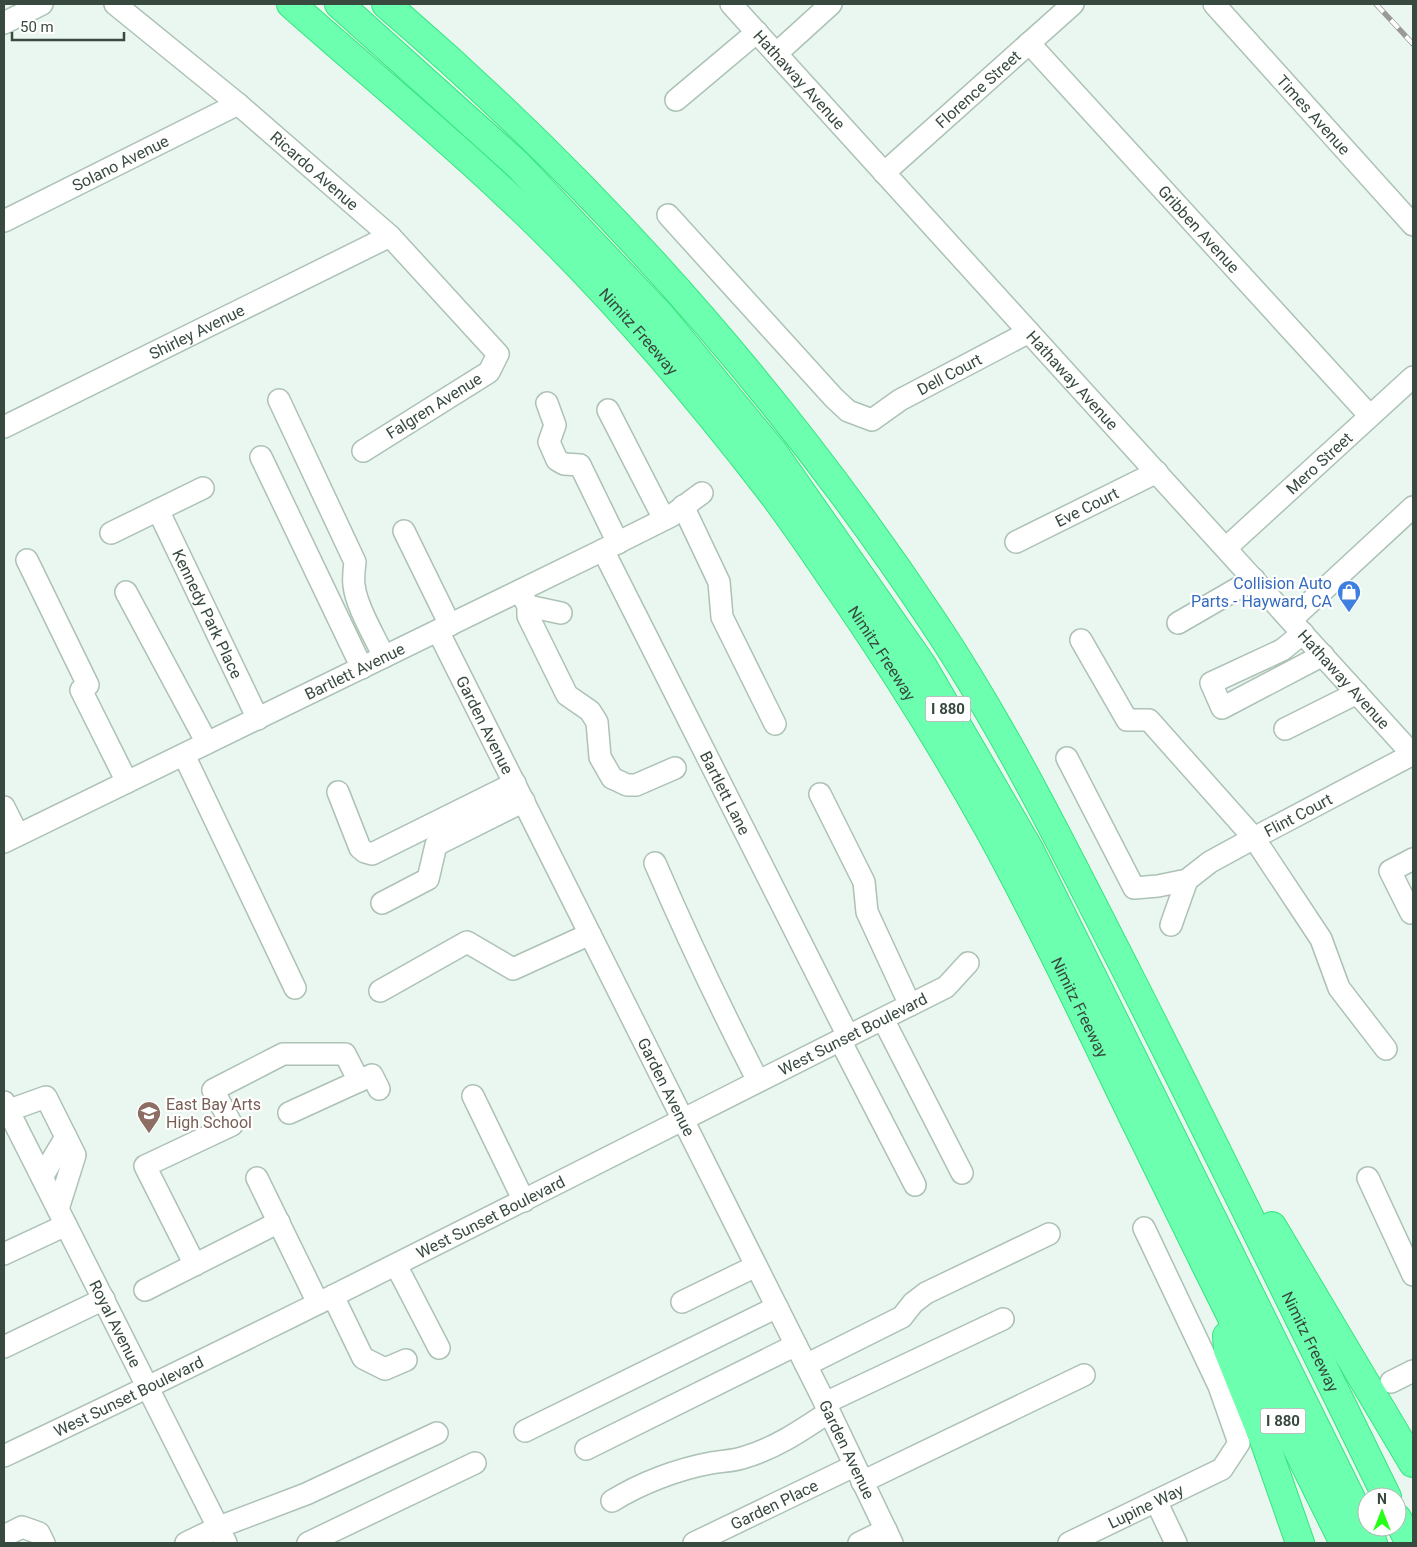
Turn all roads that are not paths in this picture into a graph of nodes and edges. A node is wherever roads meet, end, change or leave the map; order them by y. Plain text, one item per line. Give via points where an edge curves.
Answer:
1 (42, 4) edge
2 (115, 4) edge
3 (291, 4) edge
4 (339, 4) edge
5 (386, 4) edge
6 (731, 4) edge
7 (831, 4) edge
8 (1073, 4) edge
9 (1214, 4) edge
10 (4, 23) edge
11 (756, 32) junction
12 (1029, 43) junction
13 (777, 53) junction
14 (676, 100) dead end
15 (238, 104) junction
16 (884, 173) junction
17 (668, 215) dead end
18 (4, 221) edge
19 (1413, 225) edge
20 (390, 236) junction
21 (1029, 332) junction
22 (498, 354) joint
23 (1413, 377) edge
24 (279, 400) dead end
25 (547, 403) dead end
26 (608, 410) dead end
27 (1370, 416) junction
28 (4, 427) edge
29 (363, 451) dead end
30 (261, 458) dead end
31 (1157, 472) junction
32 (203, 488) dead end
33 (702, 493) dead end
34 (683, 506) junction
35 (1413, 508) edge
36 (158, 510) junction
37 (664, 519) junction
38 (404, 531) dead end
39 (111, 533) dead end
40 (1016, 542) dead end
41 (610, 547) junction
42 (1226, 548) junction
43 (27, 560) dead end
44 (1254, 579) junction
45 (126, 592) dead end
46 (524, 598) junction
47 (561, 613) dead end
48 (1178, 623) dead end
49 (1297, 626) junction
50 (444, 628) junction
51 (1081, 640) dead end
52 (1323, 655) junction
53 (384, 657) junction
54 (362, 668) junction
55 (1357, 693) junction
56 (258, 718) junction
57 (775, 724) dead end
58 (1285, 729) dead end
59 (207, 743) junction
60 (184, 755) junction
61 (1413, 755) edge
62 (1067, 758) dead end
63 (675, 768) dead end
64 (127, 782) junction
65 (338, 792) dead end
66 (519, 792) junction
67 (820, 794) dead end
68 (4, 807) edge
69 (1254, 838) junction
70 (11, 839) edge
71 (1413, 859) edge
72 (655, 863) dead end
73 (1187, 880) junction
74 (382, 903) dead end
75 (1411, 913) dead end
76 (1171, 925) dead end
77 (590, 934) junction
78 (968, 963) dead end
79 (295, 988) dead end
80 (380, 991) dead end
81 (910, 1005) junction
82 (883, 1019) junction
83 (844, 1038) junction
84 (1386, 1049) dead end
85 (1169, 1054) junction
86 (359, 1081) junction
87 (758, 1081) junction
88 (379, 1088) dead end
89 (473, 1096) dead end
90 (5, 1108) edge
91 (289, 1113) dead end
92 (682, 1118) junction
93 (66, 1137) junction
94 (962, 1173) dead end
95 (42, 1178) junction
96 (257, 1178) dead end
97 (1368, 1178) dead end
98 (915, 1186) dead end
99 (524, 1201) junction
100 (62, 1217) junction
101 (279, 1222) junction
102 (1144, 1228) dead end
103 (1049, 1234) dead end
104 (4, 1254) edge
105 (195, 1265) junction
106 (396, 1265) junction
107 (756, 1266) junction
108 (1413, 1275) edge
109 (145, 1290) dead end
110 (104, 1299) junction
111 (326, 1300) junction
112 (1222, 1300) junction
113 (682, 1302) dead end
114 (777, 1307) junction
115 (1003, 1319) dead end
116 (796, 1345) junction
117 (4, 1347) edge
118 (439, 1348) dead end
119 (406, 1360) dead end
120 (806, 1365) junction
121 (1413, 1371) edge
122 (1084, 1375) dead end
123 (1391, 1382) dead end
124 (148, 1387) junction
125 (827, 1408) junction
126 (525, 1431) dead end
127 (436, 1433) dead end
128 (586, 1448) dead end
129 (4, 1456) edge
130 (475, 1463) dead end
131 (1413, 1463) edge
132 (858, 1474) junction
133 (1382, 1487) edge
134 (612, 1501) dead end
135 (1156, 1501) junction
136 (222, 1535) edge
137 (4, 1536) edge
138 (889, 1537) edge
139 (44, 1543) edge
140 (186, 1543) edge
141 (308, 1543) edge
142 (694, 1543) edge
143 (859, 1543) edge
144 (1069, 1543) edge
145 (1176, 1543) edge
146 (1300, 1543) edge
147 (1344, 1543) edge
148 (1373, 1543) edge

1 - 10 street
2 - 15 street, Ricardo Avenue
3 - 112 highway, Nimitz Freeway / I 880 via 493,182 576,264 650,344 776,499 884,654 989,830 1044,934
4 - 148 highway, I 880 via 517,164 661,316 774,453 922,665 1029,848
5 - 85 highway, Nimitz Freeway / I 880 via 490,97 621,226 753,376 819,460 935,624 993,717
6 - 11 street, Hathaway Avenue
7 - 13 street
8 - 12 street, Florence Street
9 - 19 street, Times Avenue
11 - 13 street, Hathaway Avenue
11 - 14 street
12 - 16 street, Florence Street
12 - 27 street, Gribben Avenue
13 - 16 street, Hathaway Avenue
15 - 18 street, Solano Avenue
15 - 20 street, Ricardo Avenue
16 - 21 street, Hathaway Avenue
17 - 21 street, Dell Court via 834,398 848,411 872,420 900,400
20 - 22 street, Ricardo Avenue
20 - 28 street, Shirley Avenue
21 - 31 street, Hathaway Avenue
22 - 29 street, Falgren Avenue via 489,372
23 - 27 street, Mero Street
24 - 53 street via 355,562 353,577 358,601
25 - 41 street, Bartlett Lane via 555,425 550,442 553,451 557,460 564,464 580,465
26 - 37 street
27 - 42 street, Mero Street
30 - 54 street
31 - 40 street, Eve Court
31 - 42 street, Hathaway Avenue
32 - 36 street
33 - 34 street, Bartlett Avenue
34 - 37 street, Bartlett Avenue
34 - 57 street via 718,582 722,617
35 - 49 street
36 - 39 street
36 - 56 street, Kennedy Park Place
37 - 41 street, Bartlett Avenue
38 - 50 street, Garden Avenue
41 - 46 street, Bartlett Avenue
41 - 83 street, Bartlett Lane
42 - 44 street, Hathaway Avenue
43 - 64 street via 88,685 81,690
44 - 48 street
44 - 49 street, Hathaway Avenue
45 - 59 street
46 - 47 street
46 - 50 street, Bartlett Avenue
46 - 63 street via 528,616 567,695 590,710 597,722 600,757 612,778 627,785 636,785
49 - 52 street, Hathaway Avenue
49 - 52 street via 1282,650 1211,684 1222,708
50 - 53 street, Bartlett Avenue
50 - 66 street, Garden Avenue
51 - 69 street via 1126,720 1149,720
52 - 55 street, Hathaway Avenue
53 - 54 street, Bartlett Avenue
54 - 56 street, Bartlett Avenue
55 - 58 street
55 - 61 street, Hathaway Avenue
56 - 59 street, Bartlett Avenue
59 - 60 street, Bartlett Avenue
60 - 64 street, Bartlett Avenue
60 - 79 street
61 - 69 street, Flint Court
62 - 73 street via 1134,888
64 - 70 street, Bartlett Avenue
65 - 66 street via 360,848 372,854
66 - 74 street via 436,844 428,879
66 - 77 street, Garden Avenue
67 - 81 street via 864,882 867,912
68 - 70 street
69 - 73 street, Flint Court via 1210,862
69 - 84 street via 1321,940 1339,988
71 - 75 street via 1390,871
72 - 87 street via 685,934
73 - 76 street
77 - 80 street via 513,969 467,942
77 - 92 street, Garden Avenue
78 - 81 street, West Sunset Boulevard via 946,987
81 - 82 street, West Sunset Boulevard
82 - 83 street, West Sunset Boulevard
82 - 94 street
83 - 87 street, West Sunset Boulevard
83 - 98 street, Bartlett Lane
85 - 131 highway
85 - 133 highway, Nimitz Freeway / I 880
86 - 88 street via 372,1074
86 - 91 street
86 - 105 street via 345,1054 283,1054 213,1090 232,1125 145,1166
87 - 92 street, West Sunset Boulevard
89 - 99 street
90 - 93 street via 46,1096
90 - 95 street, Royal Avenue
92 - 99 street, West Sunset Boulevard
92 - 107 street, Garden Avenue
93 - 95 street
93 - 100 street via 75,1155
95 - 100 street, Royal Avenue
96 - 101 street
97 - 108 street
99 - 106 street, West Sunset Boulevard
100 - 104 street
100 - 110 street, Royal Avenue
101 - 105 street
101 - 111 street
102 - 135 street, Lupine Way via 1219,1386 1239,1443 1222,1469
103 - 120 street via 926,1293 902,1317
105 - 109 street
106 - 111 street, West Sunset Boulevard
106 - 118 street
107 - 113 street
107 - 114 street, Garden Avenue
110 - 117 street
110 - 124 street, Royal Avenue
111 - 119 street via 363,1358 385,1369
111 - 124 street, West Sunset Boulevard
112 - 146 highway via 1228,1350
112 - 147 highway, Nimitz Freeway / I 880
114 - 116 street, Garden Avenue
114 - 126 street
115 - 125 street
116 - 120 street, Garden Avenue
116 - 128 street
120 - 125 street, Garden Avenue
121 - 123 street
122 - 132 street, Garden Place
124 - 129 street, West Sunset Boulevard
124 - 136 street, Royal Avenue
125 - 132 street, Garden Avenue
125 - 134 street via 776,1446 744,1458 710,1463 657,1478
127 - 136 street
130 - 141 street
132 - 138 street, Garden Avenue
132 - 142 street, Garden Place
135 - 144 street, Lupine Way
135 - 145 street
136 - 140 street
137 - 139 street via 22,1528 39,1533
138 - 143 street

